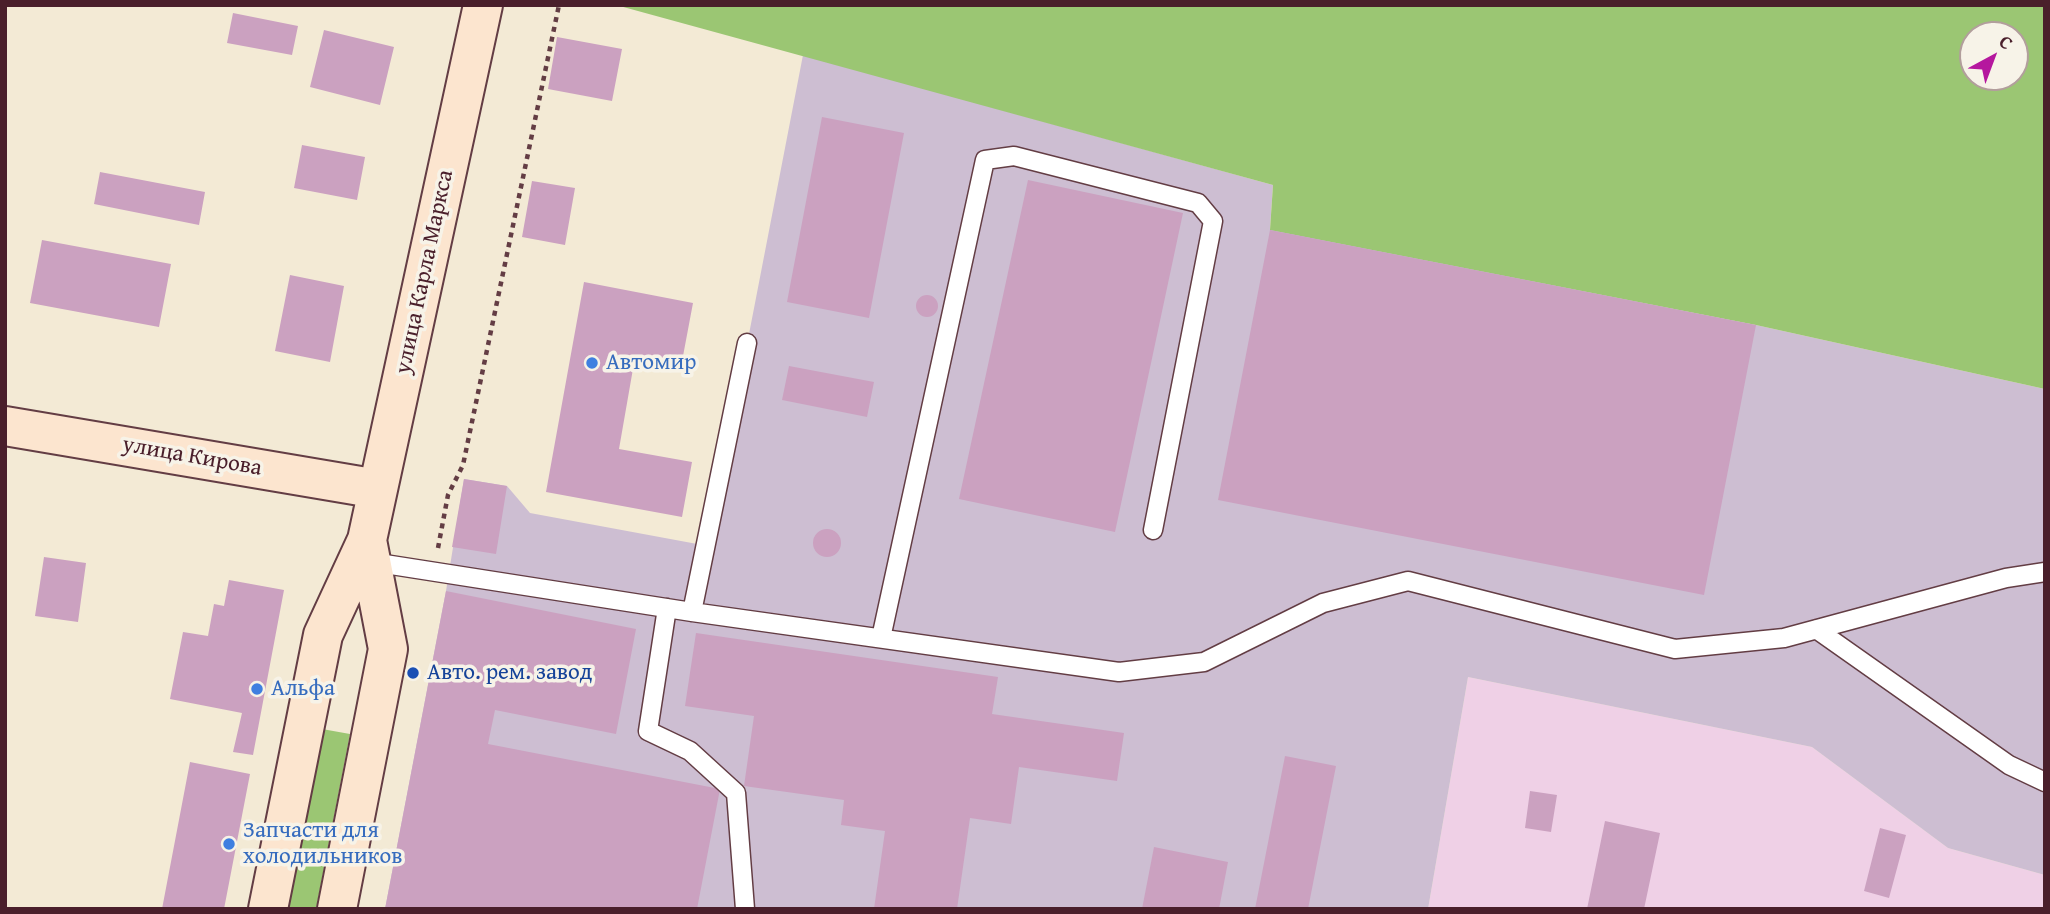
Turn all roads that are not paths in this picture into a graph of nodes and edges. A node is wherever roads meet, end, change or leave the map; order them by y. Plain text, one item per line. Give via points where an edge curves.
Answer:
1 (483, 5) edge
2 (747, 343) dead end
3 (5, 426) edge
4 (378, 489) junction
5 (1153, 530) dead end
6 (369, 551) junction
7 (2045, 572) edge
8 (667, 608) junction
9 (692, 612) junction
10 (1816, 629) junction
11 (881, 638) junction
12 (2045, 782) edge
13 (268, 909) edge
14 (337, 909) edge
15 (745, 909) edge

1 - 4 main road, улица Карла Маркса
2 - 9 lane
3 - 4 main road, улица Кирова
4 - 6 main road, улица Карла Маркса
5 - 11 lane via 1213,221 1198,203 1014,156 985,160
6 - 8 lane
6 - 13 main road, улица Карла Маркса via 323,635
6 - 14 main road, улица Карла Маркса via 388,649
7 - 10 lane via 2006,578
8 - 9 lane
8 - 15 lane via 648,731 690,751 736,793
9 - 11 lane
10 - 11 lane via 1784,638 1675,649 1408,581 1323,603 1204,662 1119,672
10 - 12 lane via 2009,765

